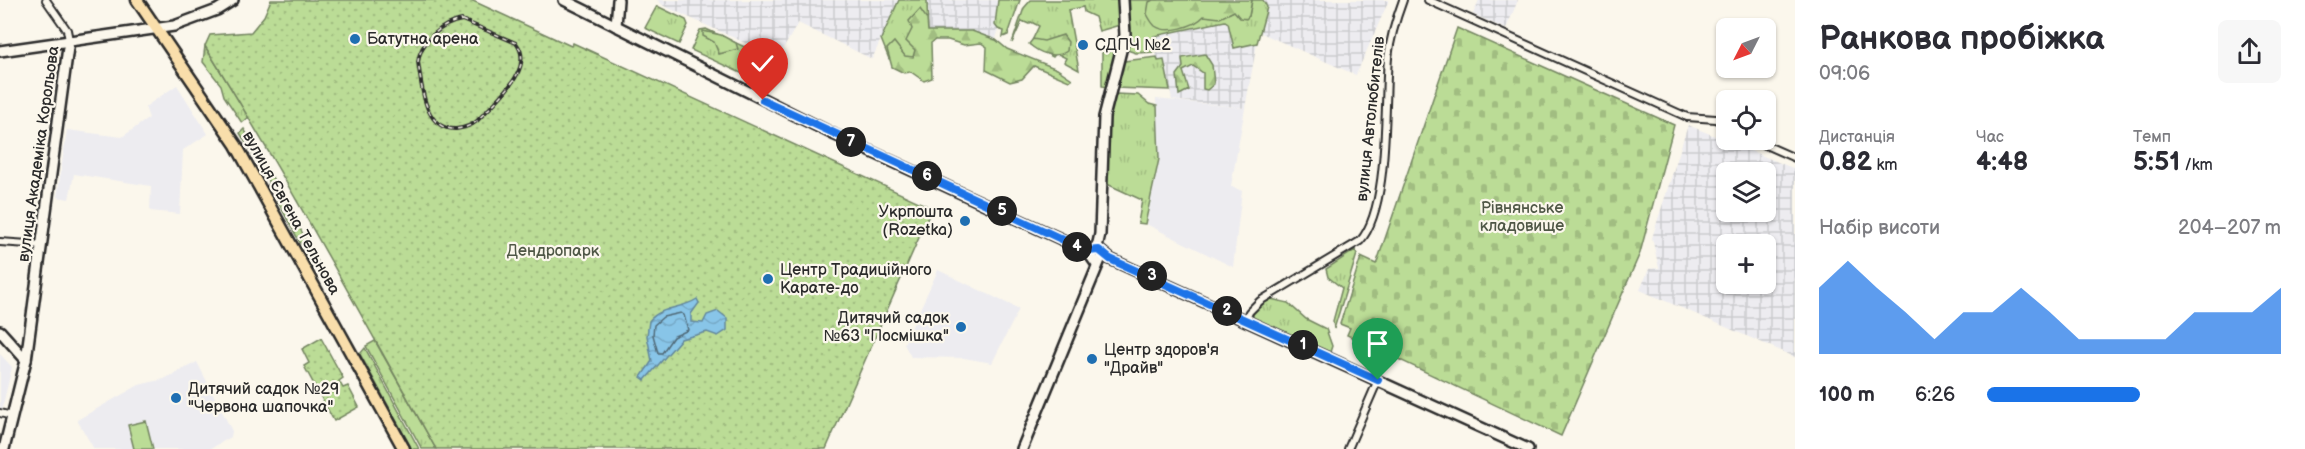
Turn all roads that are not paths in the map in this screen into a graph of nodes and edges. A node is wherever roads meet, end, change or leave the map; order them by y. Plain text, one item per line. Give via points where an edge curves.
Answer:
1 (46, 0) edge
2 (137, 0) edge
3 (233, 0) edge
4 (564, 0) edge
5 (618, 0) edge
6 (1123, 0) edge
7 (1403, 0) edge
8 (1428, 0) edge
9 (616, 26) junction
10 (157, 28) junction
11 (69, 40) junction
12 (0, 51) edge
13 (1716, 119) edge
14 (1776, 150) edge
15 (1795, 158) edge
16 (0, 242) edge
17 (42, 245) junction
18 (1098, 255) junction
19 (1246, 319) junction
20 (0, 331) edge
21 (26, 360) junction
22 (1378, 380) junction
23 (0, 413) edge
24 (12, 416) junction
25 (4, 449) edge
26 (404, 449) edge
27 (1022, 449) edge
28 (1348, 449) edge
29 (1528, 449) edge

1 - 11 street via 67,30
2 - 10 main road, вулиця Євгена Тельнова
3 - 10 main road via 201,17
4 - 9 main road
5 - 9 main road
6 - 18 main road via 1125,35 1104,117
7 - 19 street, вулиця Автолюбителів via 1389,56 1382,166 1369,232 1260,301
8 - 13 street via 1687,117
9 - 18 main road via 835,135
10 - 11 main road
10 - 26 main road, вулиця Євгена Тельнова via 236,145
11 - 12 main road
11 - 17 main road, вулиця Академіка Корольова
14 - 15 street
16 - 17 street
17 - 21 main road, вулиця Академіка Корольова
18 - 19 main road
18 - 27 main road
19 - 22 main road
20 - 21 main road
21 - 24 main road, вулиця Академіка Корольова
22 - 28 street
22 - 29 main road
23 - 24 street
24 - 25 main road, вулиця Академіка Корольова

